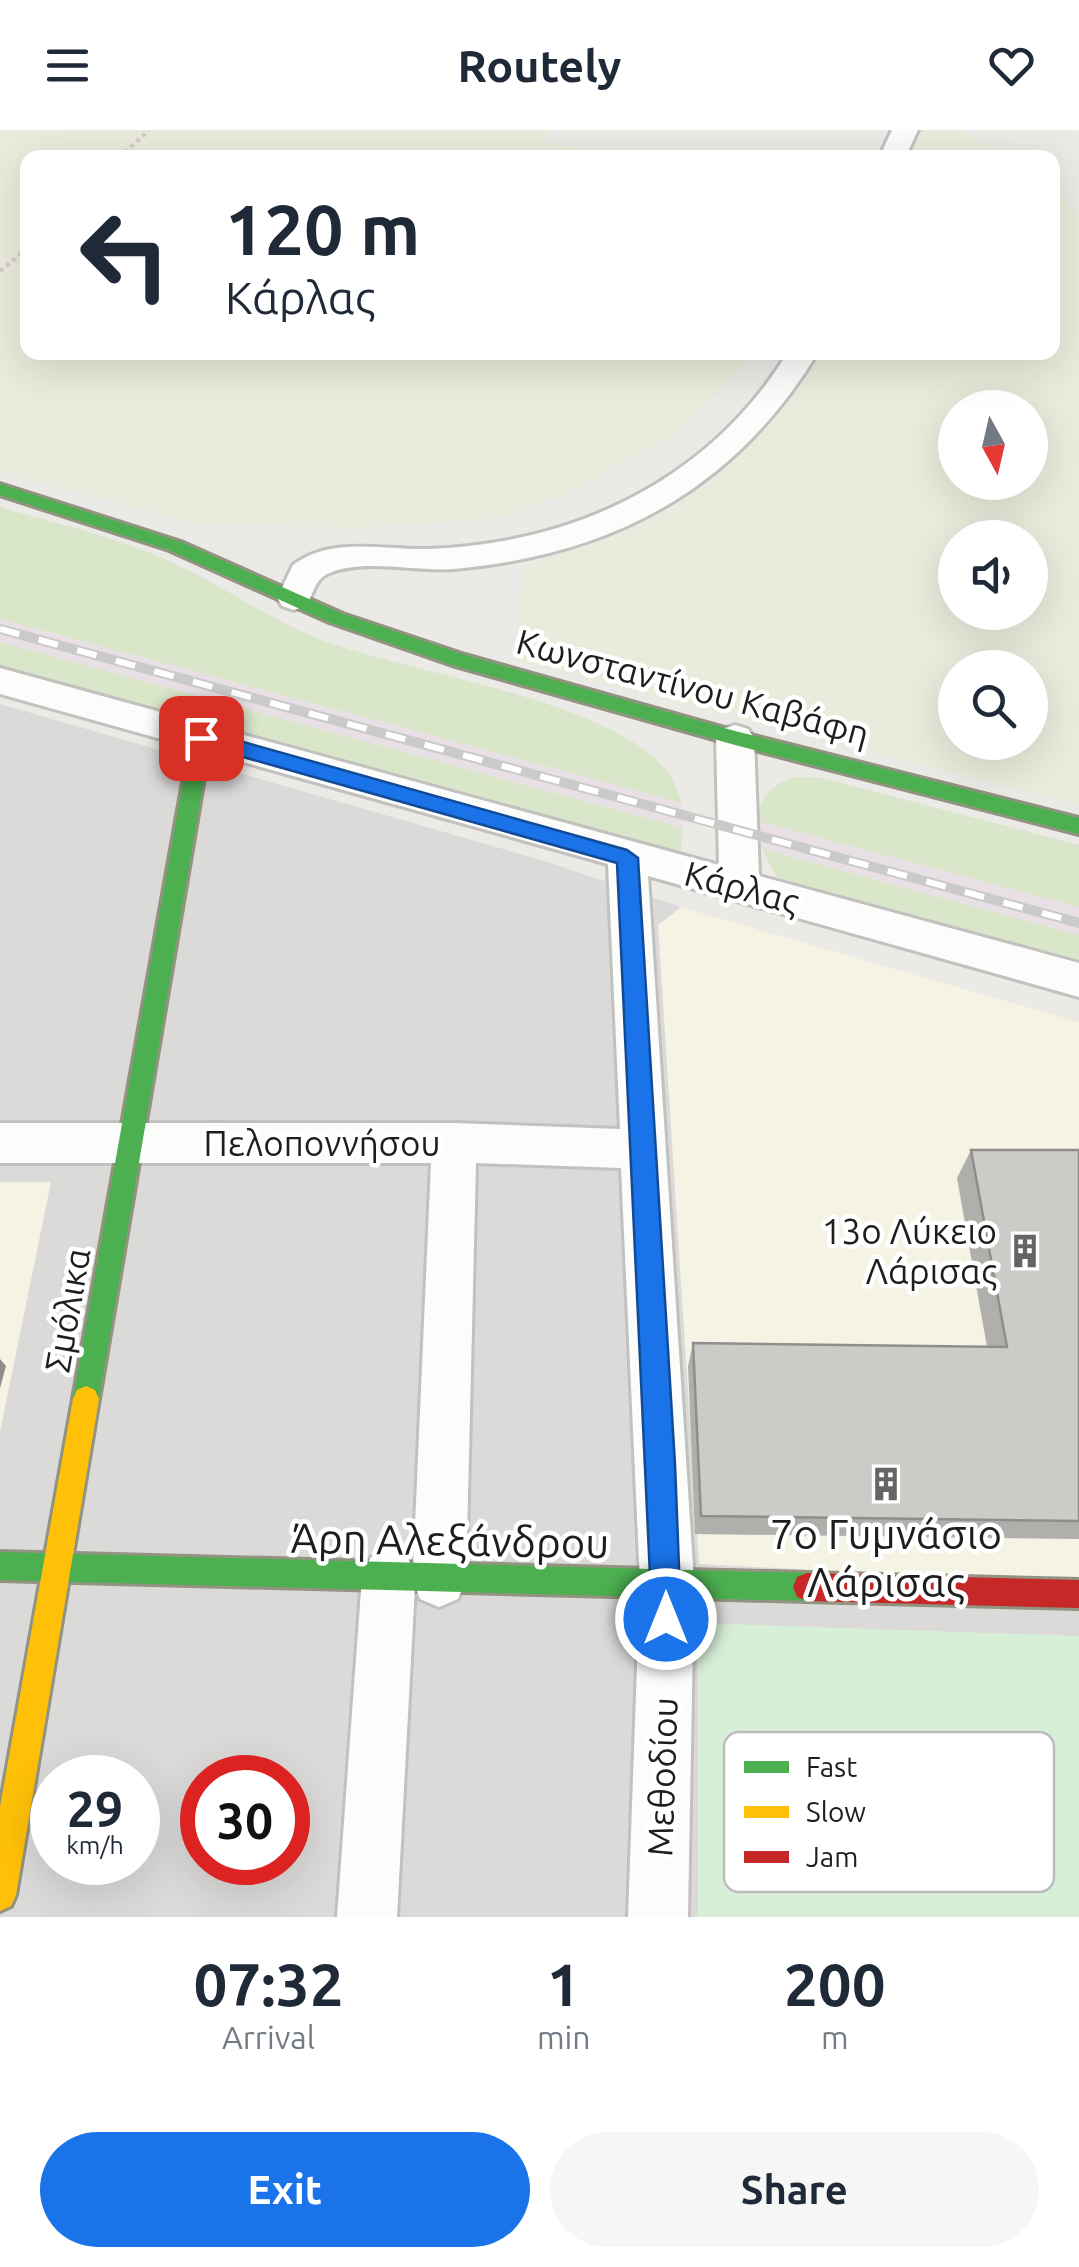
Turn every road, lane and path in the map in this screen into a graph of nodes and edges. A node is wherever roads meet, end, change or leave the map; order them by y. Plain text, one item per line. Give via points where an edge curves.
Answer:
1 (149, 130) edge
2 (128, 150) edge
3 (20, 255) edge
4 (0, 271) edge
5 (798, 360) edge
6 (0, 490) edge
7 (294, 598) junction
8 (0, 681) edge
9 (201, 738) junction
10 (735, 738) junction
11 (1079, 826) edge
12 (627, 858) junction
13 (739, 884) junction
14 (1079, 980) edge
15 (0, 1143) edge
16 (454, 1143) junction
17 (130, 1144) junction
18 (645, 1149) junction
19 (0, 1566) edge
20 (59, 1568) junction
21 (414, 1578) junction
22 (667, 1582) junction
23 (1079, 1594) edge
24 (0, 1895) edge
25 (368, 1917) edge
26 (658, 1917) edge

1 - 2 path
3 - 4 path
5 - 7 street via 778,396 733,447 644,506 516,551 314,566 300,578
6 - 7 street, Κωνσταντίνου Καβάφη via 175,546
7 - 10 street, Κωνσταντίνου Καβάφη via 458,660
8 - 9 street, Κάρλας
9 - 12 street, Κάρλας
9 - 17 street, Σμόλικα
10 - 11 street, Κωνσταντίνου Καβάφη
10 - 13 street
12 - 13 street, Κάρλας
12 - 18 street, Μεθοδίου
13 - 14 street, Κάρλας
15 - 17 street, Πελοποννήσου
16 - 17 street, Πελοποννήσου
16 - 18 street, Πελοποννήσου
16 - 21 street
17 - 20 street, Σμόλικα
18 - 22 street, Μεθοδίου
19 - 20 street, Άρη Αλεξάνδρου
20 - 21 street, Άρη Αλεξάνδρου
20 - 24 street, Σμόλικα
21 - 22 street, Άρη Αλεξάνδρου
21 - 25 street
22 - 23 street, Άρη Αλεξάνδρου
22 - 26 street, Μεθοδίου

